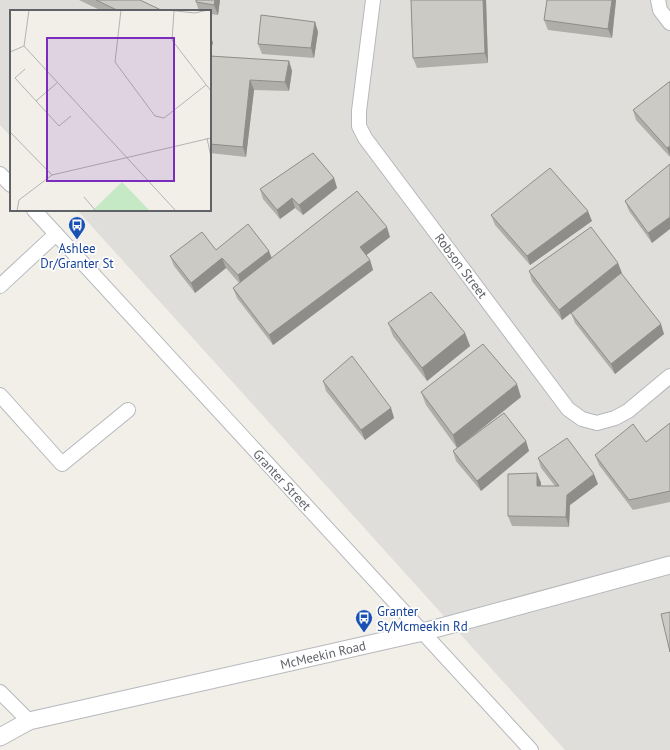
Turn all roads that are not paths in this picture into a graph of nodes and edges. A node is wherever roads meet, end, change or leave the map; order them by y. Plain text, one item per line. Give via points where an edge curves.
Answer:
1 (373, 0) edge
2 (658, 0) edge
3 (670, 22) edge
4 (0, 174) edge
5 (10, 184) edge
6 (35, 211) edge
7 (56, 234) junction
8 (0, 286) edge
9 (670, 376) edge
10 (0, 395) edge
11 (128, 410) dead end
12 (670, 565) edge
13 (423, 632) junction
14 (0, 692) edge
15 (29, 721) junction
16 (0, 736) edge
17 (531, 750) edge

1 - 9 street, Robson Street via 359,126 365,138 568,409 582,419 598,423 615,418 628,411
2 - 3 street via 660,10
4 - 5 street
6 - 7 street, Granter Street
7 - 8 street
7 - 13 street, Granter Street
10 - 11 street via 62,464
12 - 13 street, McMeekin Road
13 - 15 street, McMeekin Road
13 - 17 street, Granter Street
14 - 15 street
15 - 16 street, McMeekin Road

